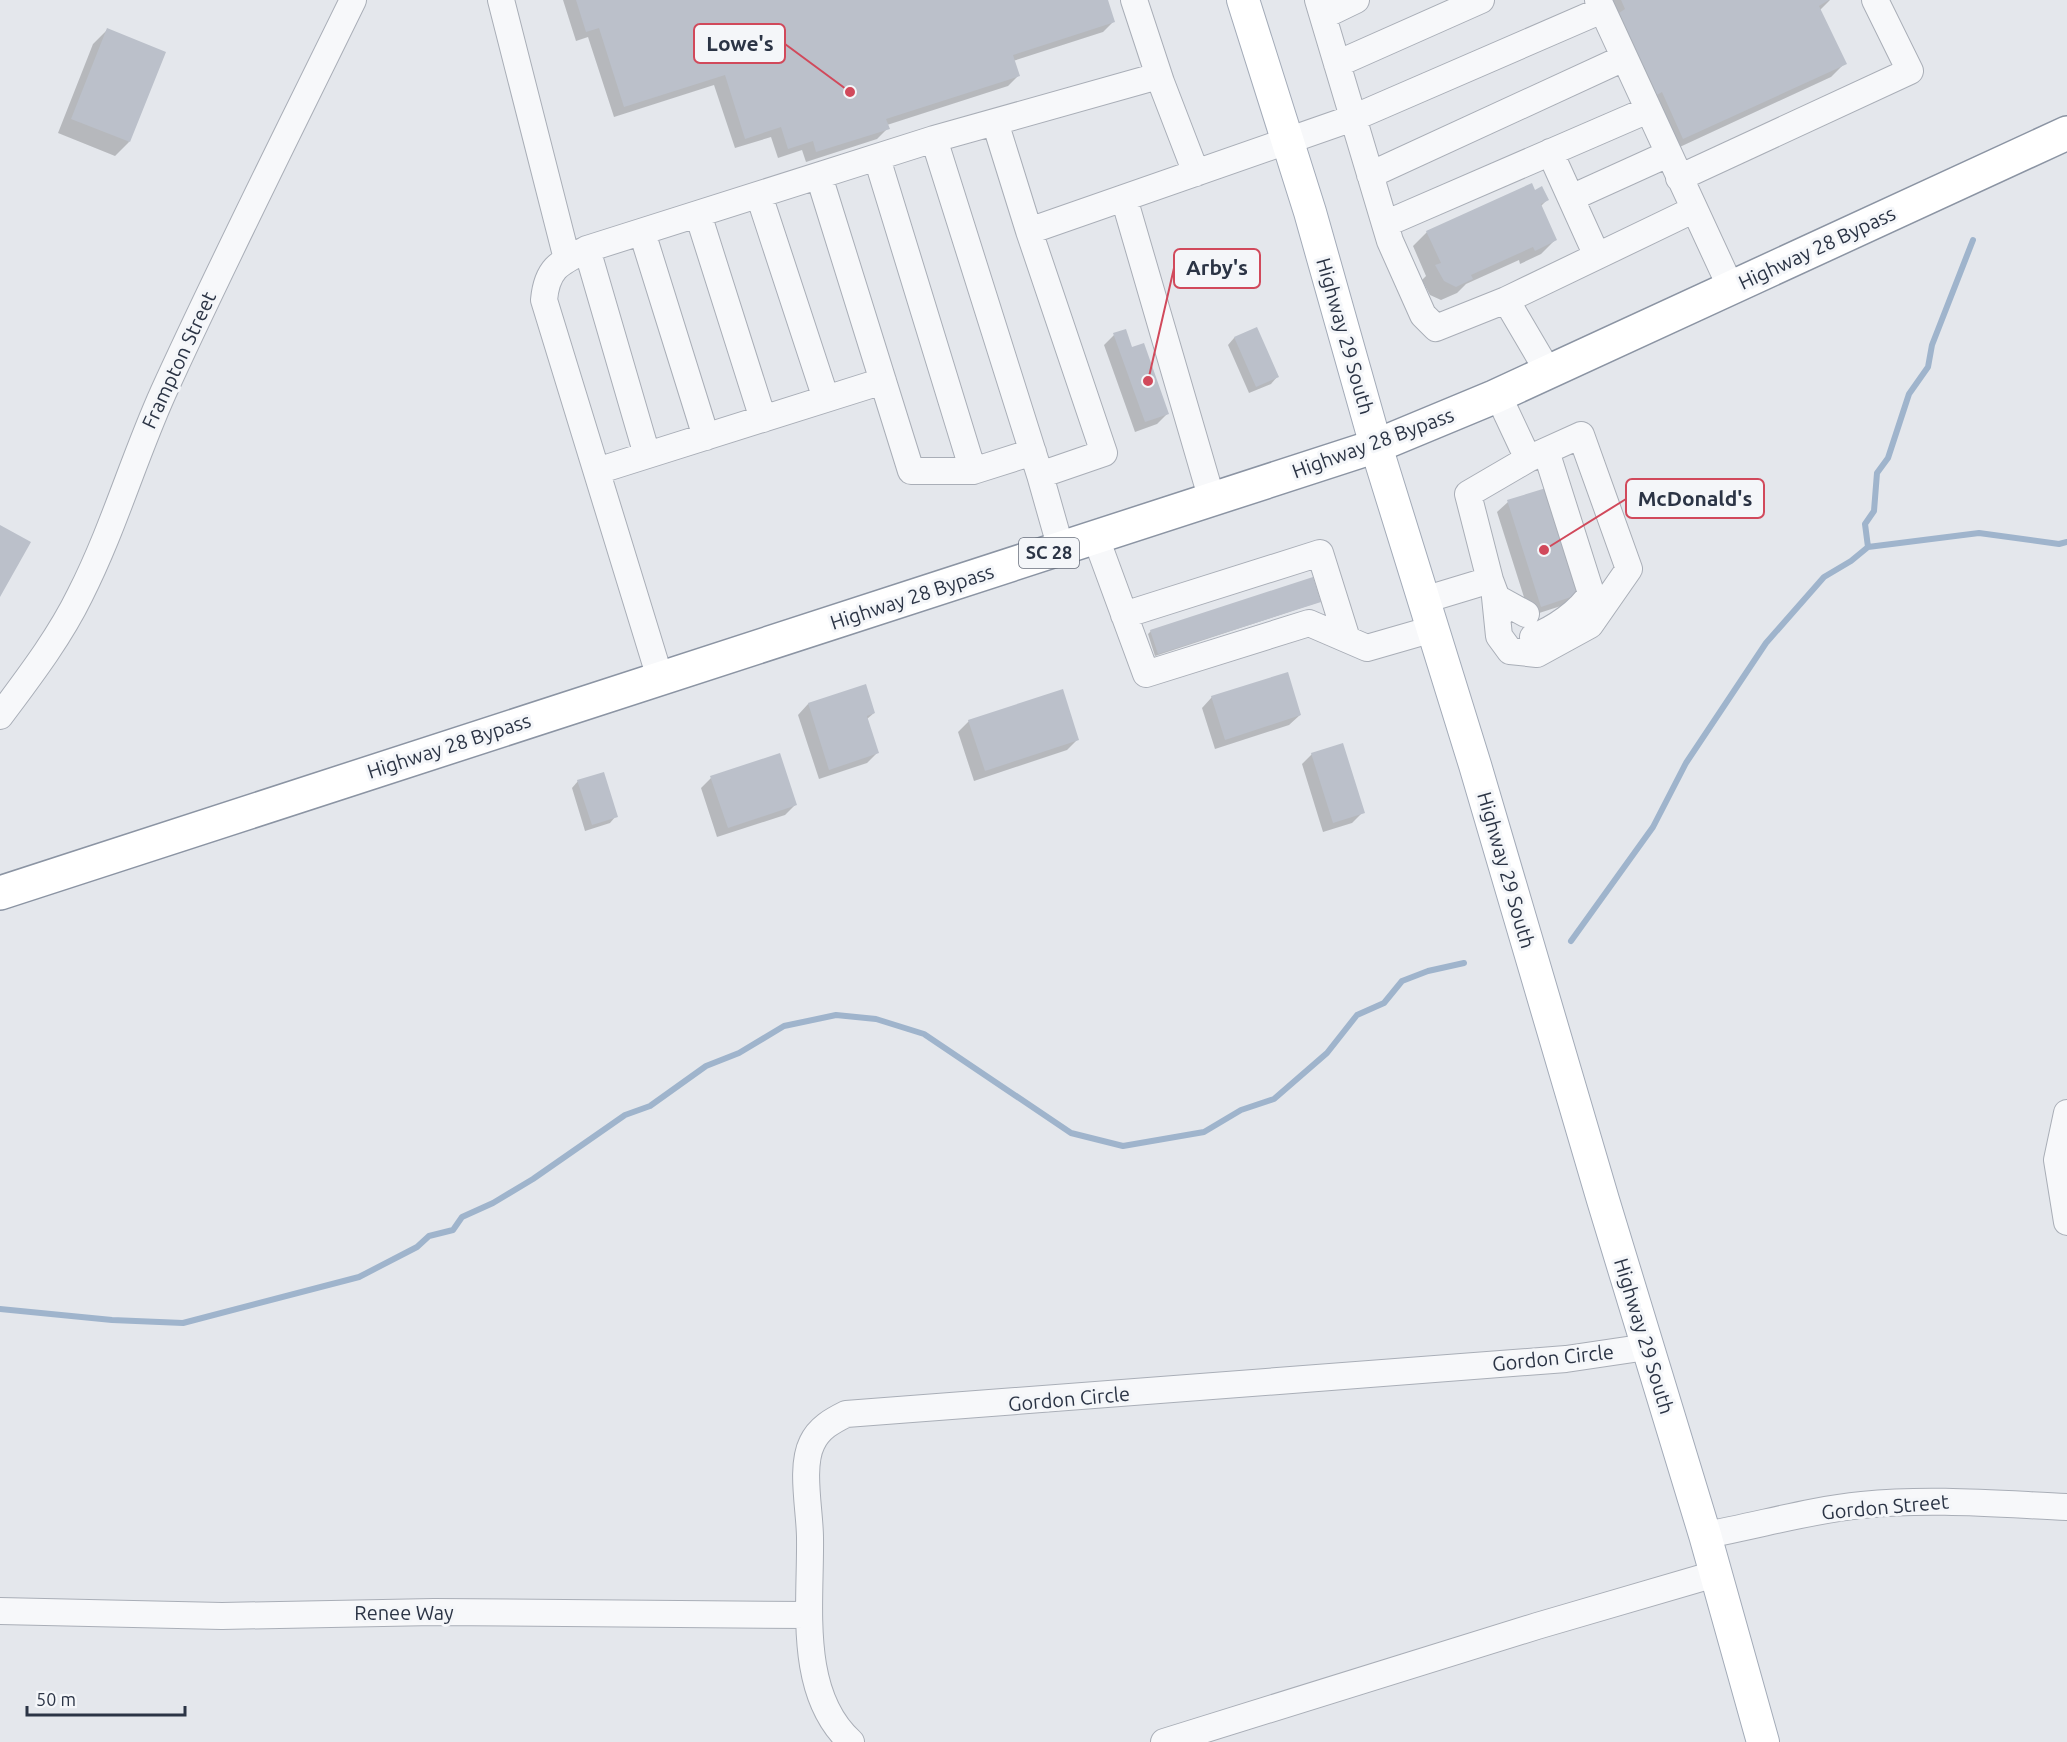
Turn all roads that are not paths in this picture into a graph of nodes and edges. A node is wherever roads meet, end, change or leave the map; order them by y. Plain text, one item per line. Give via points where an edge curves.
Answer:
1 (352, 0) edge
2 (501, 0) edge
3 (1134, 0) edge
4 (1243, 0) edge
5 (1356, 0) edge
6 (1481, 0) edge
7 (1875, 0) edge
8 (1600, 5) edge
9 (1320, 8) edge
10 (1624, 58) junction
11 (1337, 64) junction
12 (1161, 82) junction
13 (1648, 110) junction
14 (1353, 118) junction
15 (995, 122) junction
16 (2067, 133) edge
17 (934, 139) junction
18 (1288, 142) junction
19 (1550, 152) junction
20 (1668, 154) junction
21 (877, 158) junction
22 (1196, 173) junction
23 (1370, 175) junction
24 (819, 176) junction
25 (1678, 178) junction
26 (759, 195) junction
27 (1124, 198) junction
28 (1571, 198) junction
29 (1693, 210) junction
30 (698, 214) junction
31 (1385, 224) junction
32 (1029, 231) junction
33 (642, 232) junction
34 (577, 254) junction
35 (1597, 256) junction
36 (1731, 288) junction
37 (1506, 300) junction
38 (1549, 373) junction
39 (883, 381) junction
40 (1498, 395) junction
41 (826, 399) junction
42 (763, 419) junction
43 (706, 437) junction
44 (1376, 446) junction
45 (647, 455) junction
46 (1537, 455) junction
47 (1036, 464) junction
48 (597, 471) junction
49 (973, 471) junction
50 (1212, 500) junction
51 (1096, 538) junction
52 (1061, 549) junction
53 (1493, 588) junction
54 (1124, 615) junction
55 (1428, 615) junction
56 (1347, 639) junction
57 (660, 678) junction
58 (0, 716) edge
59 (0, 893) edge
60 (2067, 1113) edge
61 (2067, 1222) edge
62 (1647, 1347) junction
63 (2067, 1507) edge
64 (1705, 1535) junction
65 (1715, 1574) junction
66 (0, 1611) edge
67 (807, 1615) junction
68 (851, 1742) edge
69 (1164, 1742) edge
70 (1763, 1742) edge

1 - 58 street, Frampton Street via 145,432 109,534 80,597 45,655
2 - 34 street
3 - 12 street
4 - 18 main road, Highway 29 South
5 - 9 street
6 - 11 street
7 - 25 street via 1910,71
8 - 10 street
8 - 14 street
9 - 11 street
10 - 13 street
10 - 23 street
11 - 14 street
12 - 15 street via 1151,78
12 - 22 street
13 - 19 street
13 - 20 street
14 - 18 street
14 - 23 street
15 - 17 street
15 - 32 street
16 - 36 highway, Highway 28 Bypass / SC 28
17 - 21 street
17 - 47 street
18 - 22 street
18 - 44 main road, Highway 29 South
19 - 28 street
19 - 31 street
20 - 25 street
20 - 28 street
21 - 24 street
21 - 49 street
22 - 27 street
23 - 31 street
24 - 26 street
24 - 39 street
25 - 29 street
26 - 30 street
26 - 41 street
27 - 32 street
27 - 50 street
28 - 35 street
29 - 35 street
29 - 36 street
30 - 33 street
30 - 42 street
31 - 37 street via 1423,315 1436,328
32 - 47 street via 1104,453
33 - 34 street
33 - 43 street
34 - 45 street
34 - 48 street via 559,263 546,281 544,300
35 - 37 street
36 - 38 highway, Highway 28 Bypass / SC 28
37 - 38 street
38 - 40 highway, Highway 28 Bypass / SC 28
39 - 41 street
39 - 49 street via 911,471
40 - 44 highway, Highway 28 Bypass / SC 28
40 - 46 street
41 - 42 street
42 - 43 street
43 - 45 street
44 - 50 highway, Highway 28 Bypass / SC 28
44 - 55 main road, Highway 29 South
45 - 48 street
46 - 53 street via 1468,494
46 - 53 street via 1591,593 1583,607 1535,625
46 - 53 street via 1581,435 1629,569 1590,625 1537,654 1510,651 1499,636
47 - 49 street
47 - 52 street
48 - 57 street
50 - 51 highway, Highway 28 Bypass / SC 28
51 - 52 highway, Highway 28 Bypass / SC 28
51 - 54 street
52 - 57 highway, Highway 28 Bypass / SC 28
53 - 55 street
54 - 56 street via 1146,674 1309,623
54 - 56 street via 1320,553
55 - 56 street via 1367,648
55 - 62 main road, Highway 29 South
57 - 59 highway, Highway 28 Bypass / SC 28
60 - 61 street via 2057,1160
62 - 64 main road, Highway 29 South
62 - 67 street, Gordon Circle via 1566,1359 846,1414 822,1428 807,1460
63 - 64 street, Gordon Street via 1943,1500 1908,1502 1827,1510
64 - 65 main road, Highway 29 South
65 - 69 street
65 - 70 main road, Highway 29 South
66 - 67 street, Renee Way via 222,1616 434,1612
67 - 68 street, Gordon Circle via 823,1705

